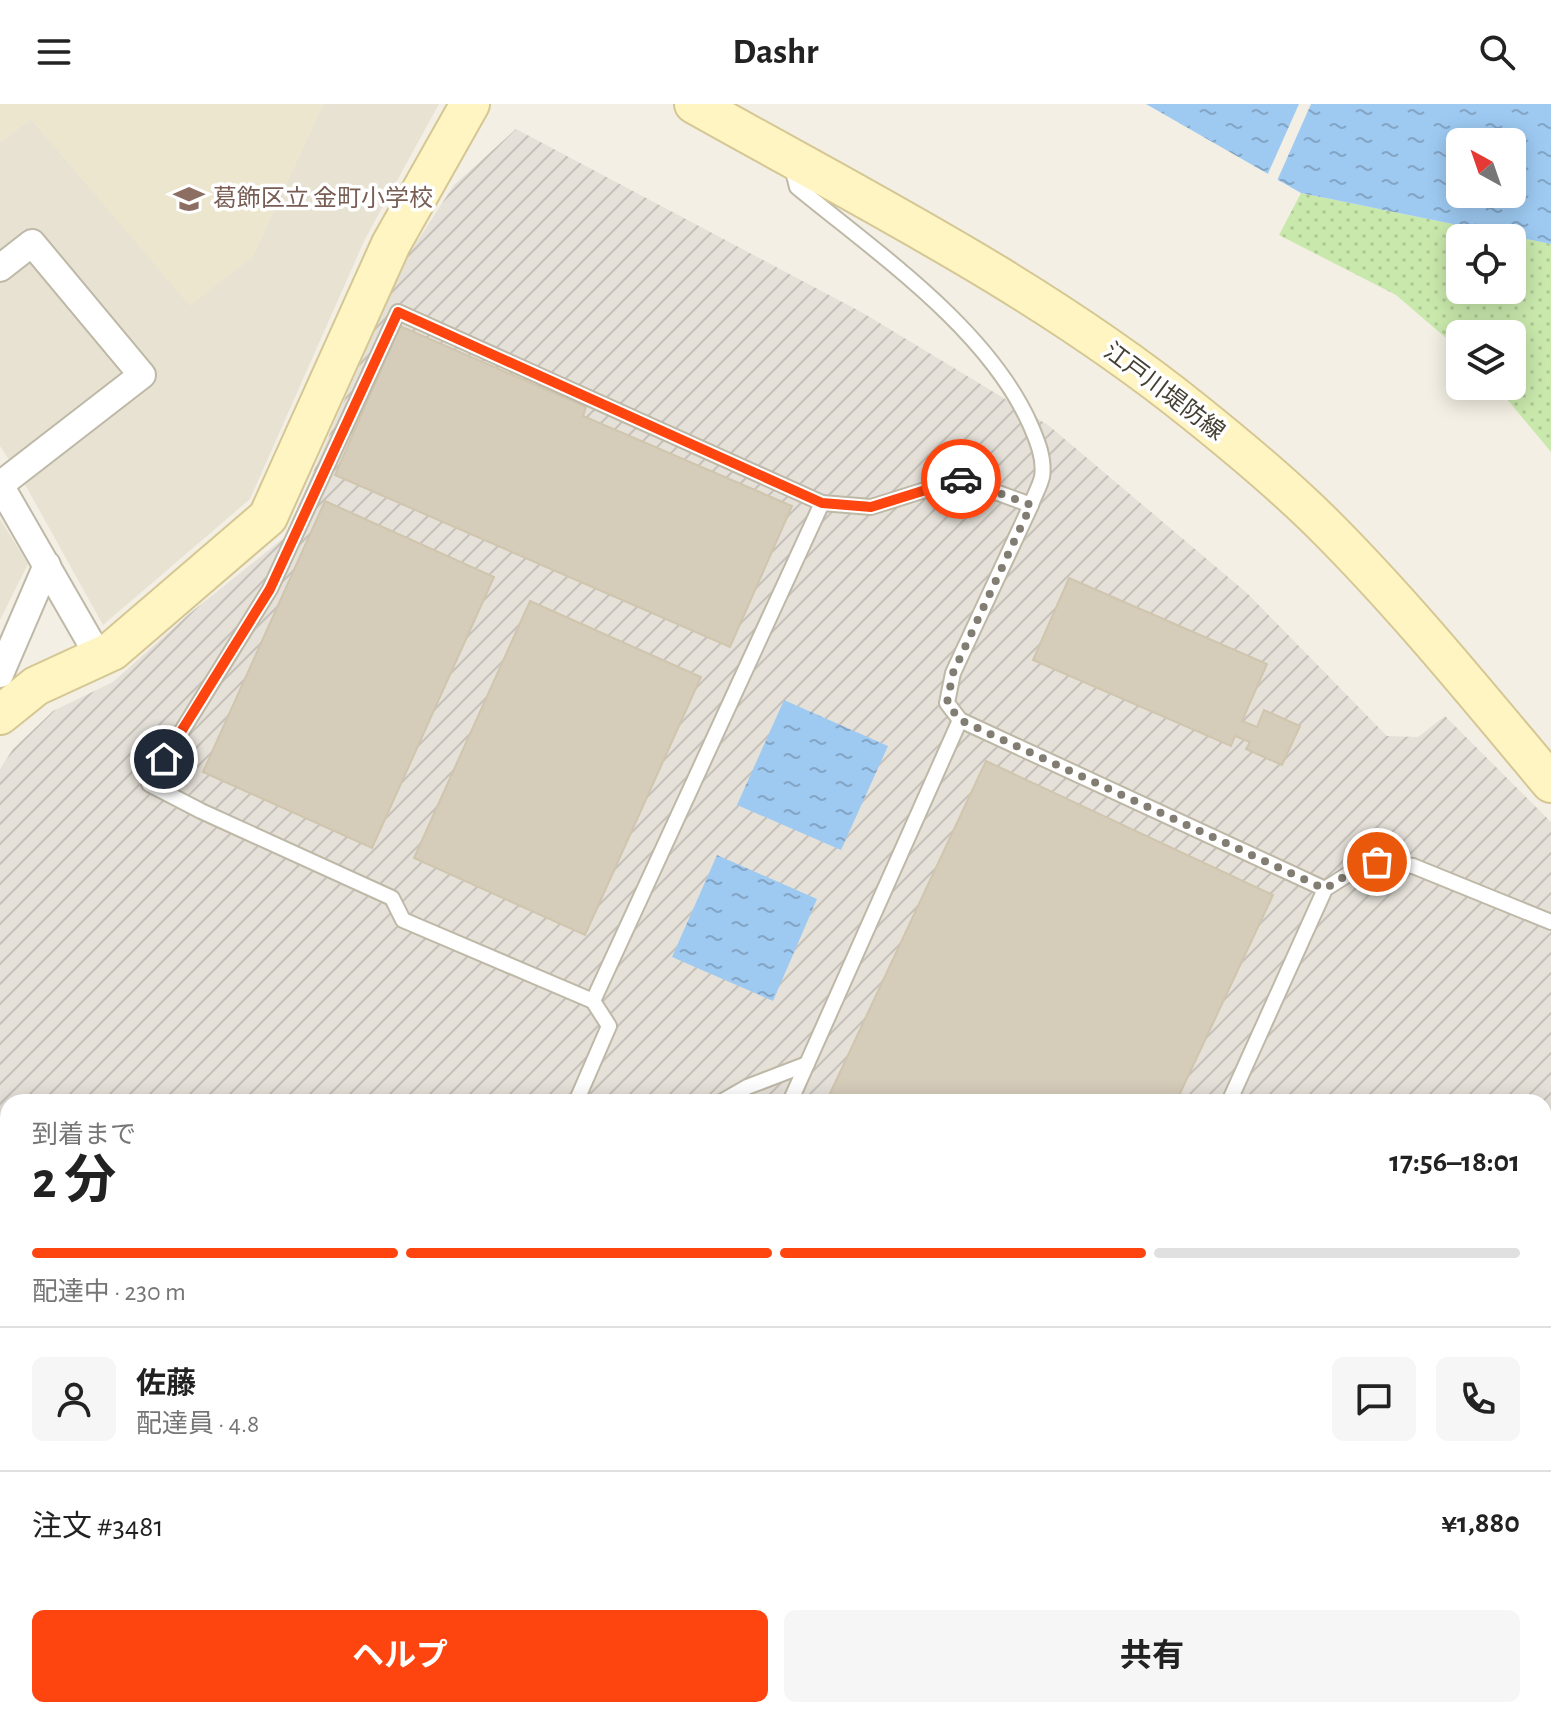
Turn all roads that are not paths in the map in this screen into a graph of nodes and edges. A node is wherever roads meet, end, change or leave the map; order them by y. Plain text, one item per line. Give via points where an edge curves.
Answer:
1 (470, 104) edge
2 (694, 104) edge
3 (790, 159) junction
4 (0, 268) edge
5 (0, 485) edge
6 (822, 503) junction
7 (1031, 505) junction
8 (47, 565) junction
9 (99, 657) junction
10 (0, 674) edge
11 (0, 715) edge
12 (960, 720) junction
13 (1551, 783) edge
14 (1325, 889) junction
15 (1551, 922) edge
16 (593, 1001) junction
17 (807, 1064) junction
18 (579, 1094) edge
19 (735, 1094) edge
20 (794, 1094) edge
21 (1233, 1094) edge

1 - 9 main road via 391,244 268,517
2 - 3 main road, 江戸川堤防線
3 - 7 lane via 797,187 946,312 991,358 1021,404 1041,454 1042,476
3 - 13 main road, 江戸川堤防線 via 1002,279 1192,409 1323,524 1405,611
4 - 5 street via 32,243 142,375
5 - 8 street
6 - 7 lane via 871,507 960,479
6 - 16 lane
6 - 16 lane via 398,312 270,589 149,784 392,898 403,920
7 - 12 lane via 953,673 947,703
8 - 9 street
8 - 10 street
9 - 11 main road via 36,686
12 - 14 lane
12 - 17 lane
14 - 15 lane via 1367,865 1403,864
14 - 21 lane
16 - 18 lane via 609,1026
17 - 19 lane
17 - 20 lane

